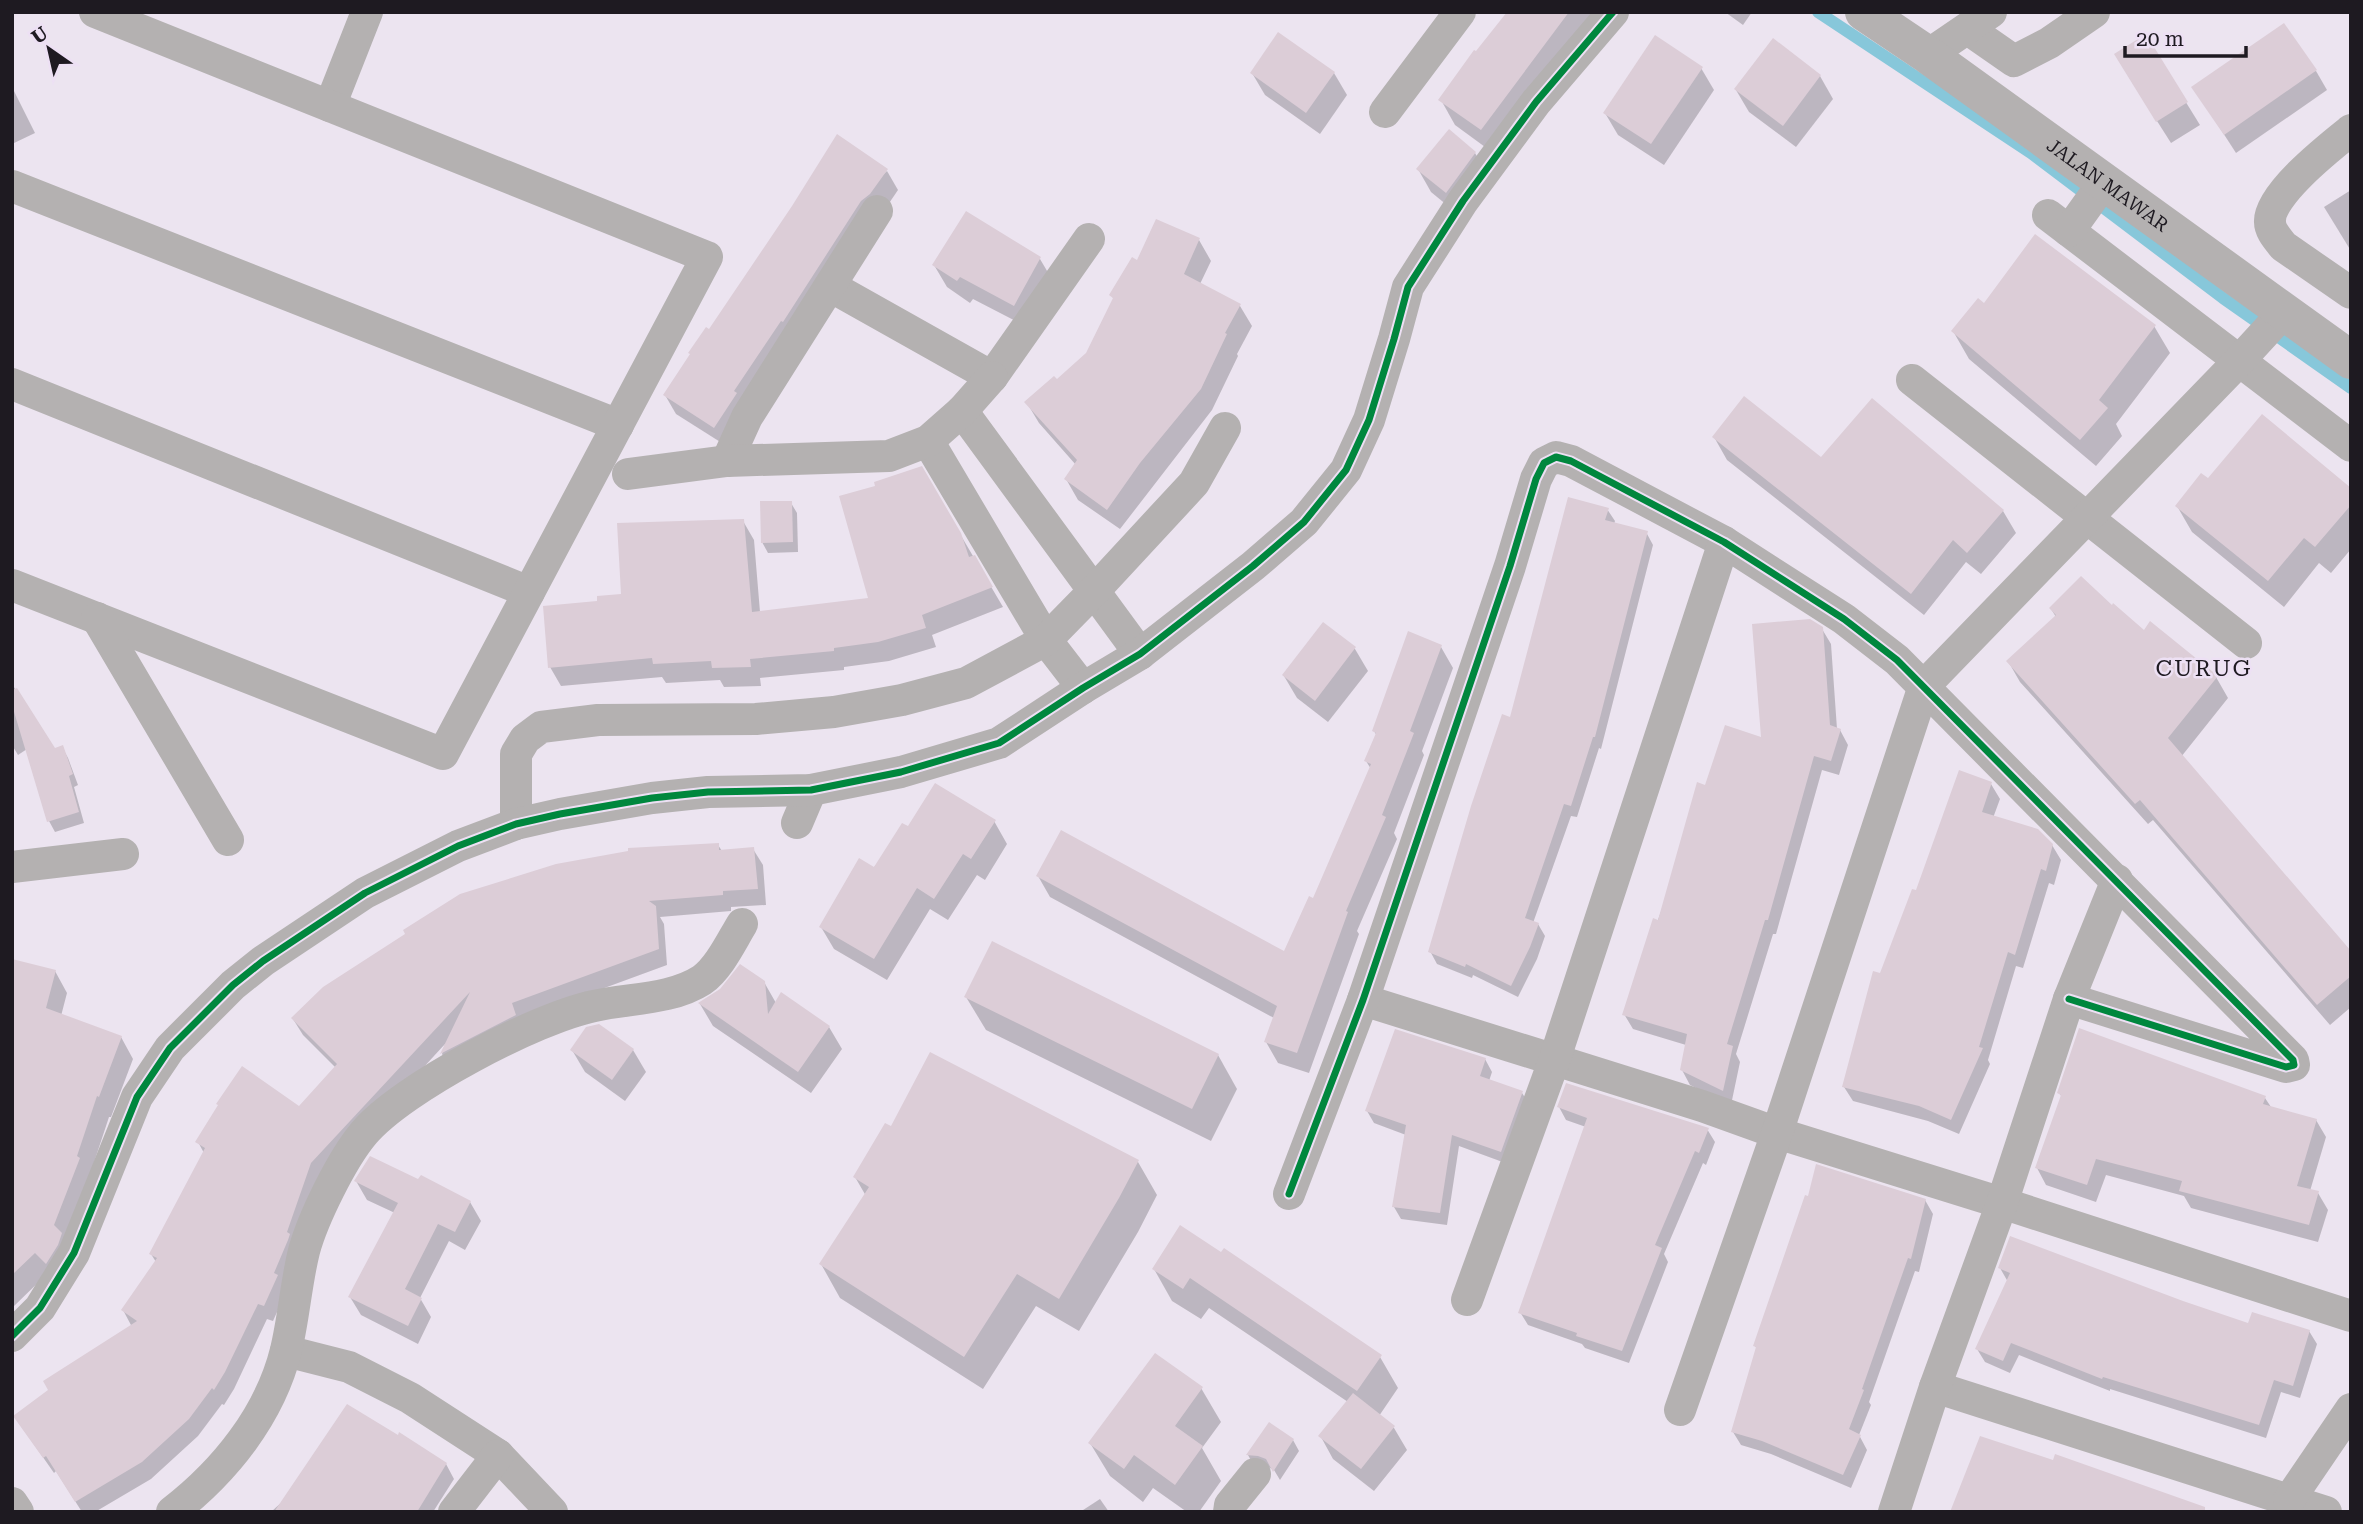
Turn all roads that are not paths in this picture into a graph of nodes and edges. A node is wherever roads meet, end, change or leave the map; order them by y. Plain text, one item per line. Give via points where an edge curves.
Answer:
1 (95, 12) edge
2 (367, 12) edge
3 (1460, 12) edge
4 (1613, 12) edge
5 (1864, 12) edge
6 (2094, 12) edge
7 (136, 20) edge
8 (1979, 20) edge
9 (1928, 55) junction
10 (330, 106) junction
11 (1385, 113) dead end
12 (2351, 130) edge
13 (12, 186) edge
14 (2102, 186) junction
15 (877, 211) dead end
16 (1089, 239) dead end
17 (830, 286) junction
18 (2351, 293) edge
19 (2281, 315) junction
20 (2246, 354) junction
21 (2351, 360) edge
22 (992, 377) junction
23 (1912, 380) dead end
24 (12, 384) edge
25 (962, 411) junction
26 (618, 425) junction
27 (1225, 428) dead end
28 (928, 441) junction
29 (2351, 446) edge
30 (727, 461) junction
31 (628, 474) dead end
32 (2087, 517) junction
33 (1724, 542) junction
34 (12, 585) edge
35 (1094, 591) junction
36 (529, 592) junction
37 (97, 618) junction
38 (1046, 640) junction
39 (2246, 643) dead end
40 (1140, 654) junction
41 (1924, 686) junction
42 (1083, 688) junction
43 (811, 790) junction
44 (797, 823) dead end
45 (516, 824) junction
46 (228, 840) dead end
47 (124, 854) dead end
48 (12, 867) edge
49 (2117, 880) junction
50 (742, 924) dead end
51 (2070, 999) junction
52 (1363, 1000) junction
53 (1555, 1061) junction
54 (1777, 1133) junction
55 (1289, 1194) dead end
56 (2003, 1203) junction
57 (1467, 1300) dead end
58 (2351, 1316) edge
59 (12, 1336) edge
60 (286, 1351) junction
61 (1935, 1387) junction
62 (2351, 1409) edge
63 (1680, 1410) dead end
64 (498, 1455) junction
65 (1255, 1474) dead end
66 (2289, 1500) junction
67 (12, 1503) edge
68 (18, 1512) edge
69 (172, 1512) edge
70 (454, 1512) edge
71 (552, 1512) edge
72 (1228, 1512) edge
73 (1894, 1512) edge
74 (2326, 1512) edge

1 - 7 street
2 - 10 street
3 - 11 street
4 - 40 street via 1536,102 1463,201 1408,287 1368,420 1346,470 1304,522
5 - 9 street, JALAN MAWAR
6 - 8 street via 2014,61
7 - 10 street
8 - 9 street
9 - 14 street, JALAN MAWAR
10 - 26 street via 707,257
12 - 18 street via 2293,182 2272,212 2270,223 2283,246
13 - 26 street
14 - 19 street, JALAN MAWAR
14 - 20 street via 2066,221
15 - 17 street
16 - 22 street
17 - 22 street
17 - 30 street via 747,417
19 - 20 street
19 - 21 street, JALAN MAWAR
20 - 29 street
20 - 32 street
22 - 25 street
23 - 32 street
24 - 36 street
25 - 28 street
25 - 35 street
26 - 36 street
27 - 35 street via 1194,483
28 - 30 street via 889,456
28 - 38 street
30 - 31 street
32 - 39 street
32 - 41 street
33 - 41 street via 1844,619
33 - 52 street via 1571,461 1556,457 1544,463
33 - 53 street
34 - 37 street
35 - 38 street
35 - 40 street
36 - 37 street via 443,754
37 - 46 street
38 - 42 street
38 - 45 street via 965,683 834,712 756,719 598,720 541,727 525,739 516,754
40 - 42 street
41 - 49 street
41 - 54 street
42 - 43 street via 999,743 901,772
43 - 44 street
43 - 45 street via 652,798
45 - 59 street via 458,846 365,893 263,961 199,1017 170,1048 138,1097 74,1253 40,1308
47 - 48 street
49 - 51 street
49 - 51 street via 2294,1065 2286,1067
50 - 60 street via 704,978 684,990 593,1006 540,1023 444,1073 394,1105 364,1133 325,1199 305,1249
51 - 56 street
52 - 53 street
52 - 55 street
53 - 54 street
53 - 57 street
54 - 56 street
54 - 63 street
56 - 58 street
56 - 61 street
60 - 64 street via 349,1367 410,1398
60 - 69 street via 266,1405 229,1458
61 - 66 street
61 - 73 street
62 - 66 street
64 - 70 street
64 - 71 street
65 - 72 street
66 - 74 street
67 - 68 street

